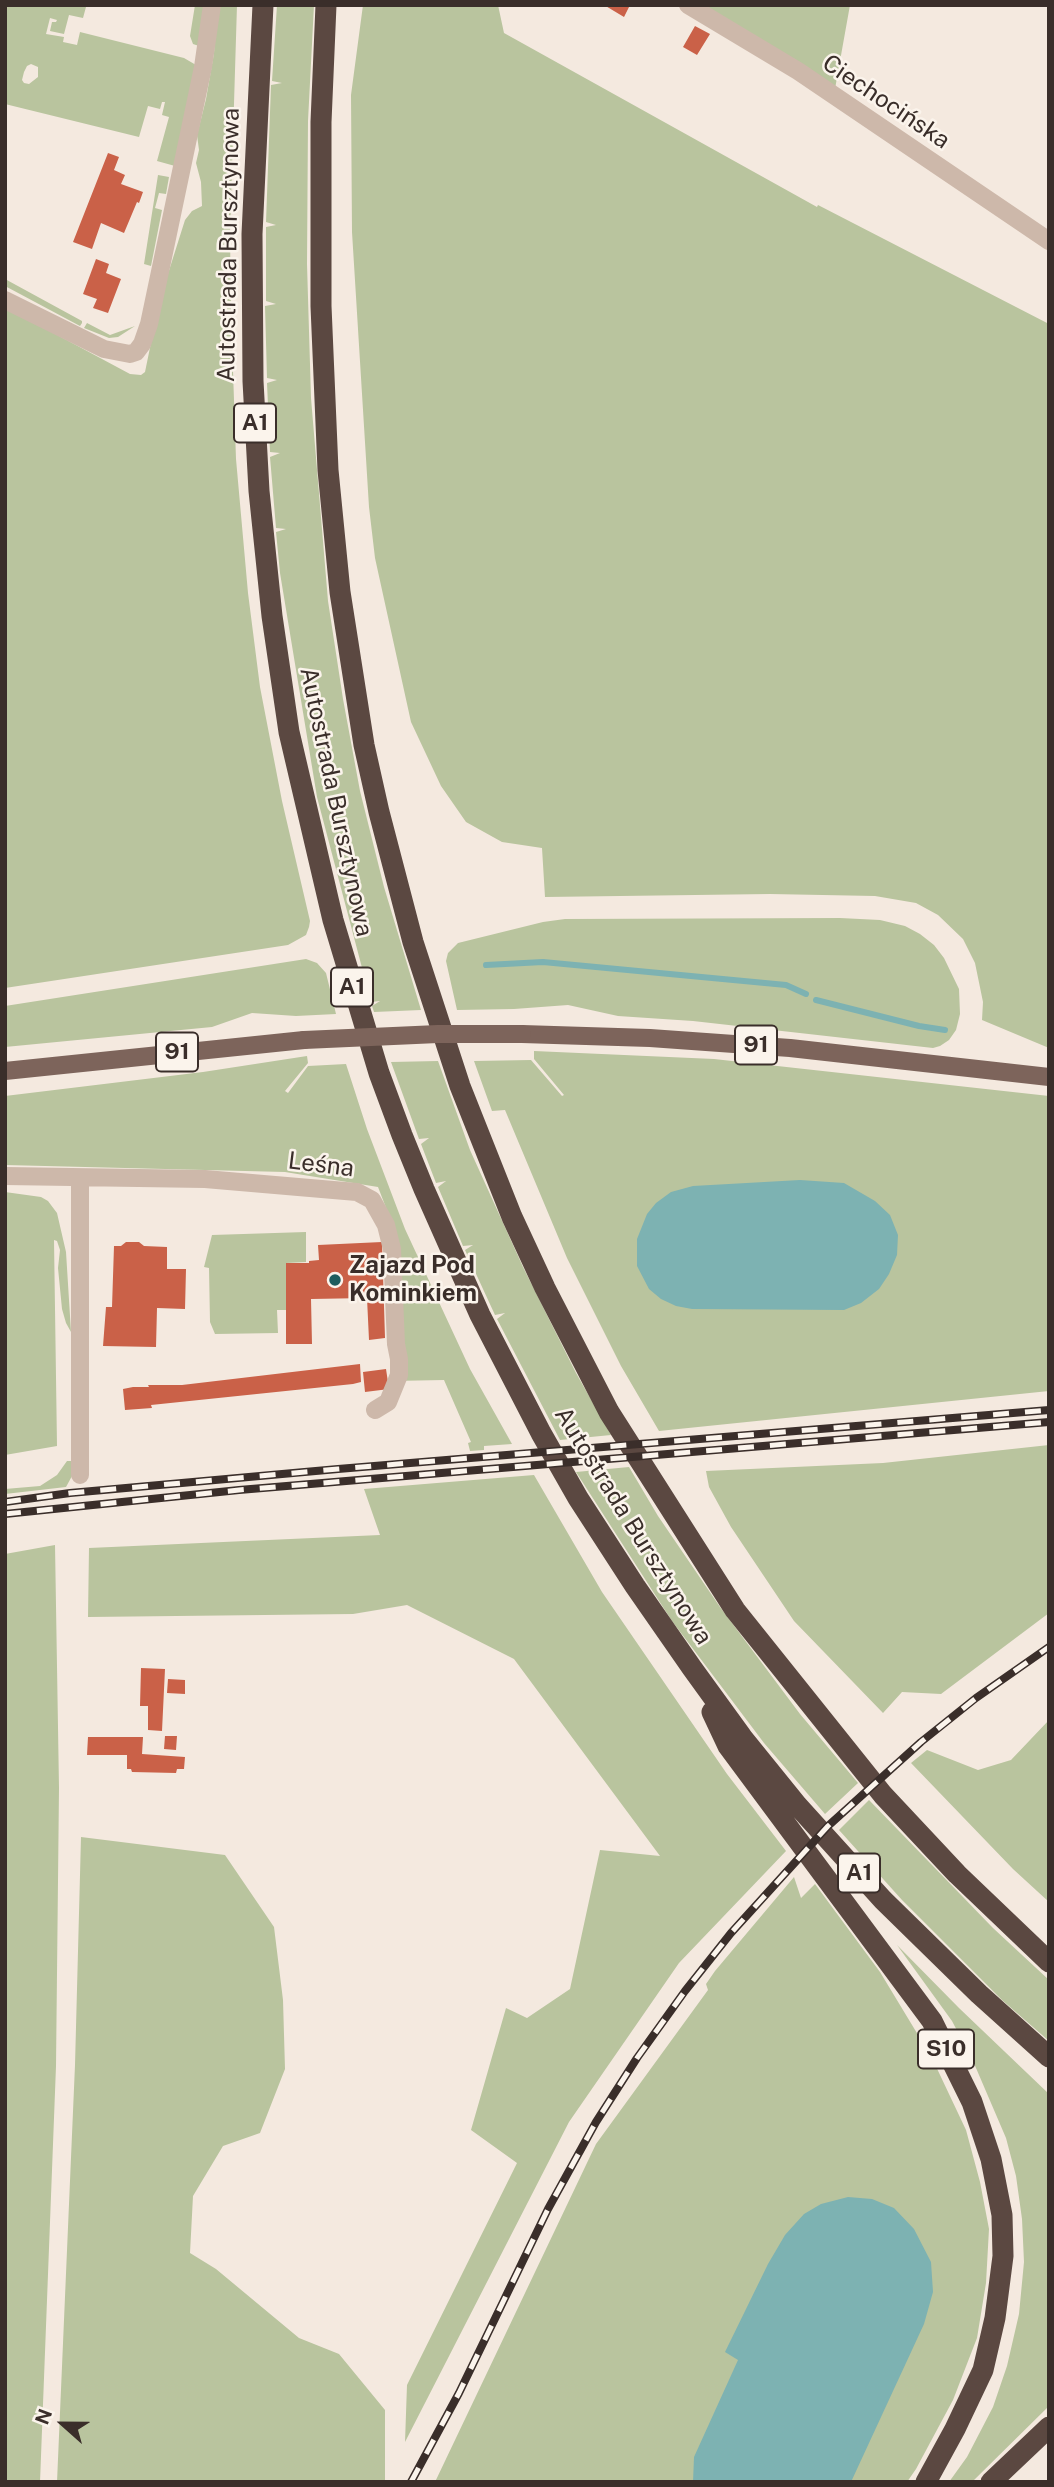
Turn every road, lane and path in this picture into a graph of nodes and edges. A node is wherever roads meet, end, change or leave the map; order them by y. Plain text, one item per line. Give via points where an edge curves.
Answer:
1 (212, 5) edge
2 (262, 5) edge
3 (326, 5) edge
4 (691, 7) edge
5 (1049, 241) edge
6 (5, 300) edge
7 (5, 1071) edge
8 (1049, 1077) edge
9 (5, 1176) edge
10 (80, 1179) junction
11 (375, 1410) dead end
12 (80, 1475) dead end
13 (692, 1668) junction
14 (1049, 1962) edge
15 (1049, 2057) edge
16 (1049, 2427) edge
17 (926, 2482) edge
18 (991, 2482) edge

1 - 6 street via 149,324 136,352 104,349
2 - 13 highway, Autostrada Bursztynowa / A1 via 252,234 259,491 289,732 333,920 393,1110 480,1315 578,1498
3 - 14 highway, Autostrada Bursztynowa via 321,306 328,470 340,592 379,812 413,942 460,1086 512,1217 609,1412 736,1610 883,1796
4 - 5 street, Ciechocińska via 797,71
7 - 8 main road, 91, bridge via 304,1040 522,1034 790,1048
9 - 10 street, Leśna
10 - 11 street, Leśna via 205,1179 357,1192 372,1200 386,1225 392,1249 399,1359 399,1375 388,1402
10 - 12 street
13 - 15 highway, Autostrada Bursztynowa / A1 via 797,1805 883,1900
13 - 17 highway, S10 via 728,1745 932,2021 972,2102 991,2159 1002,2215 1003,2256 995,2318 983,2370
16 - 18 highway

